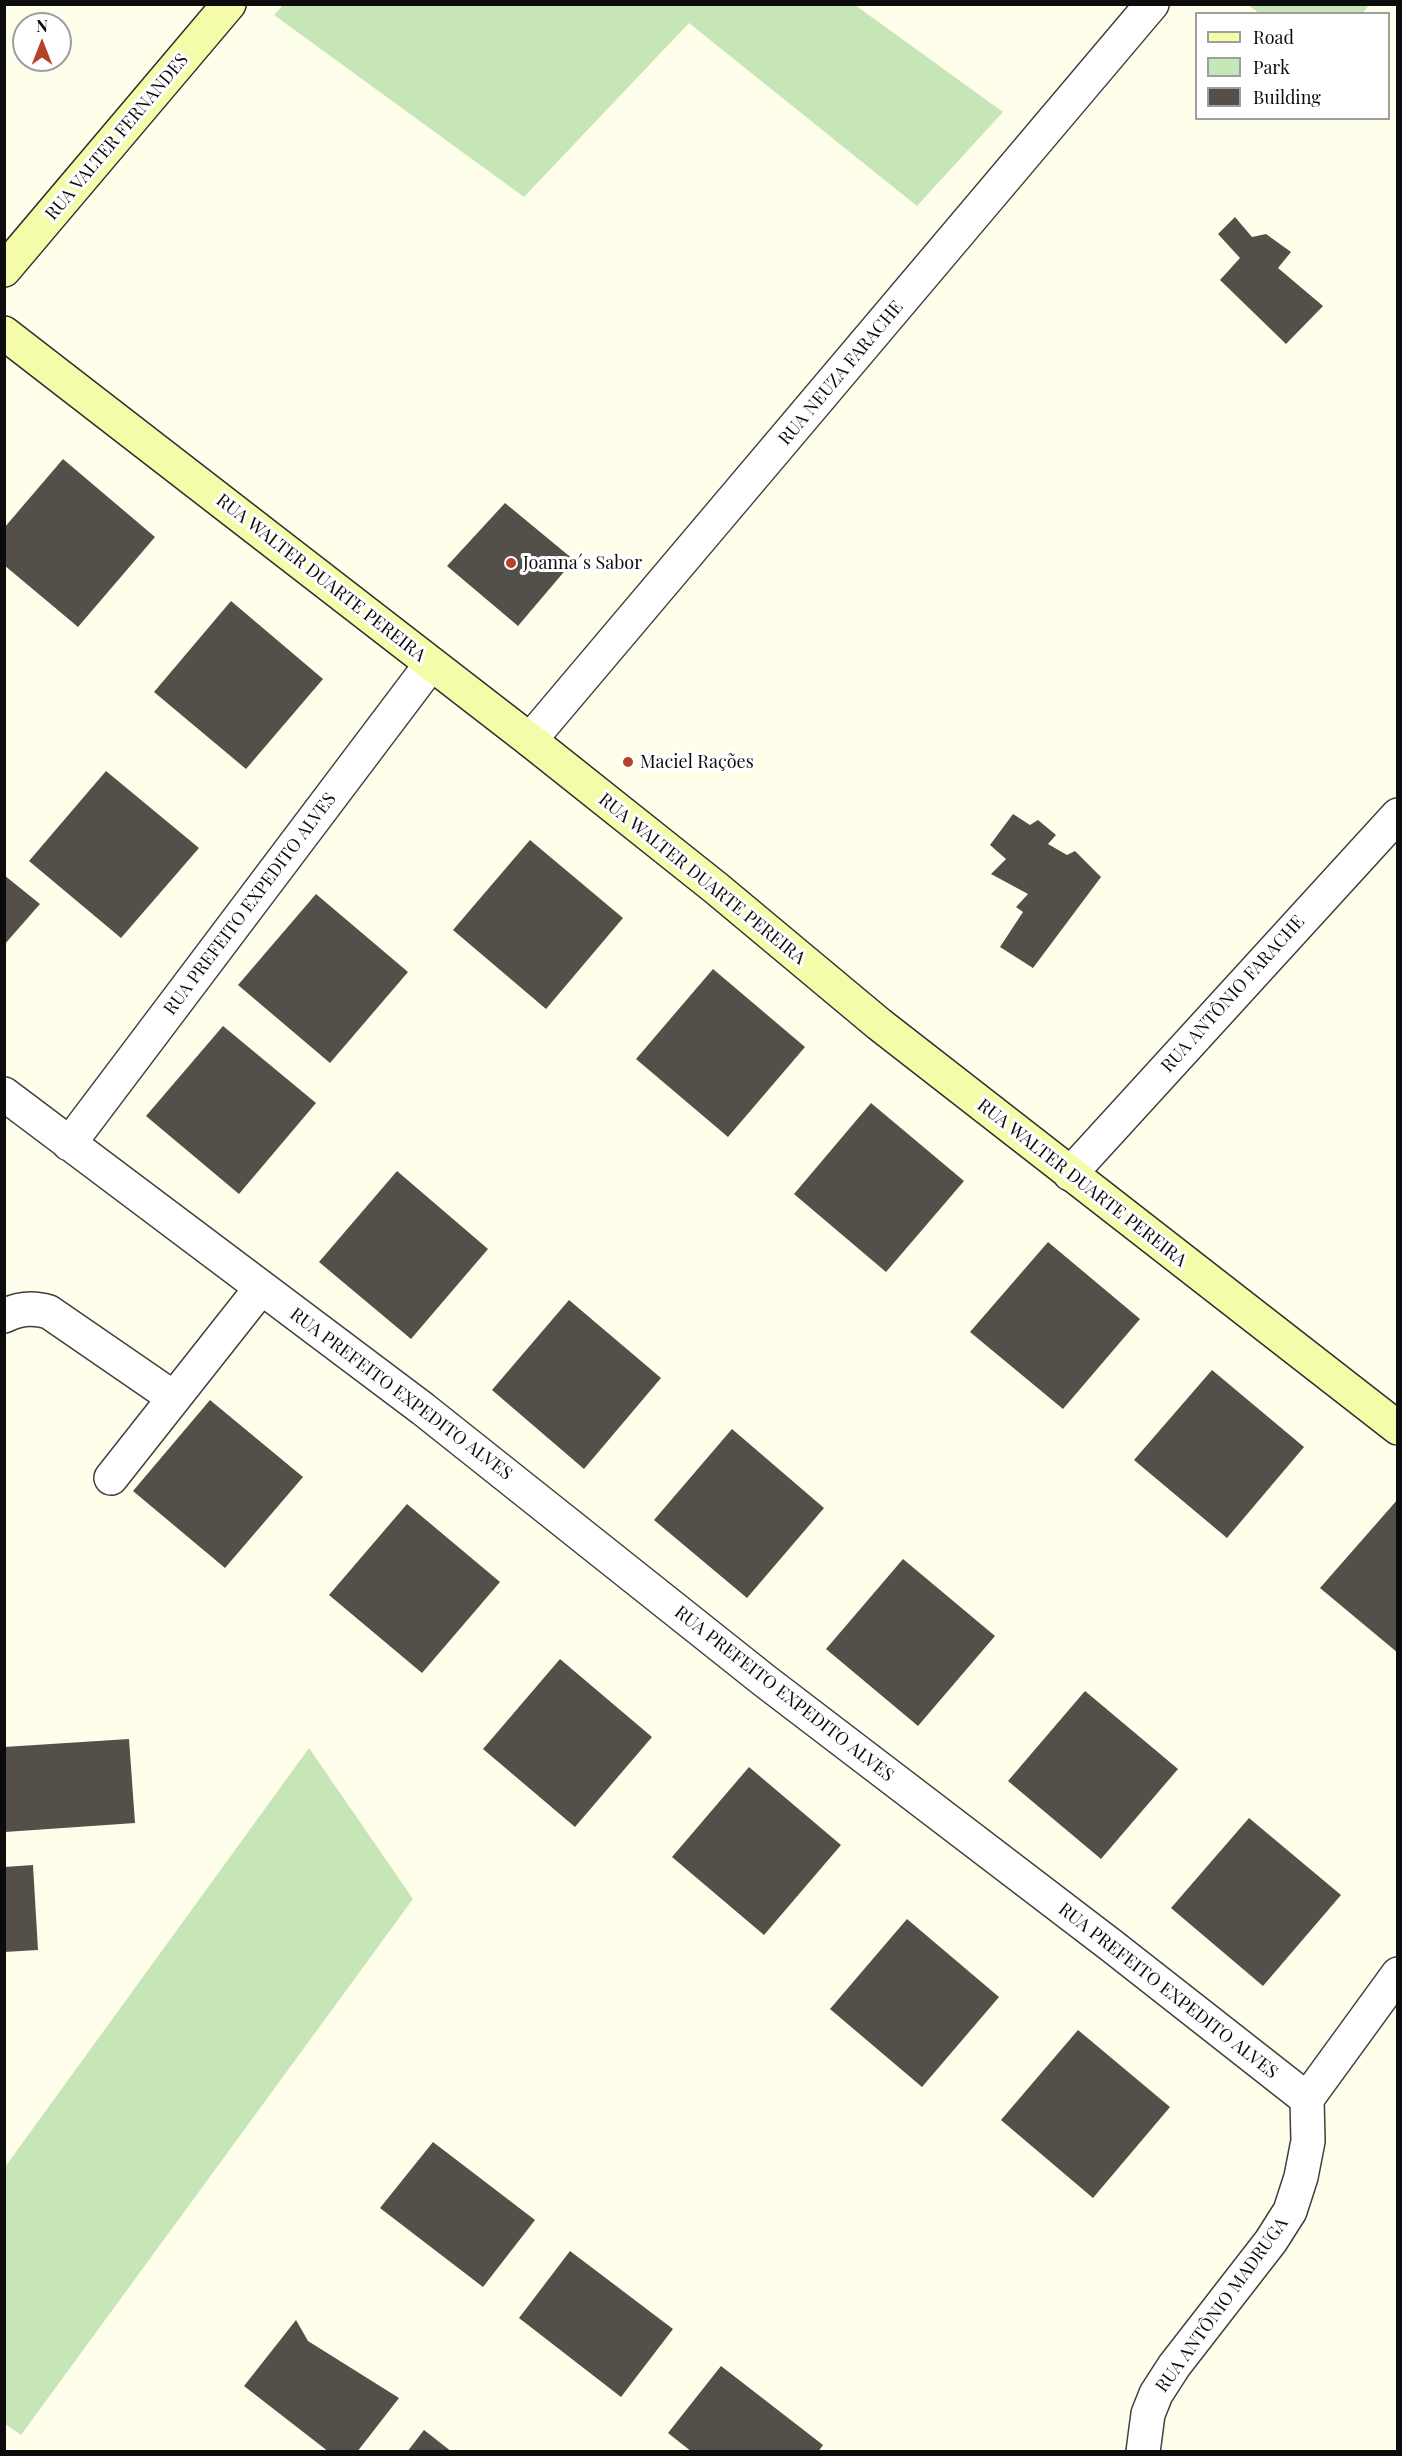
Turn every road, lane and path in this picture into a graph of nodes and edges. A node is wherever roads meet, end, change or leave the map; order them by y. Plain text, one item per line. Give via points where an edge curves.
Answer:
1 (229, 4) edge
2 (1152, 4) edge
3 (4, 270) edge
4 (4, 333) edge
5 (431, 664) junction
6 (530, 740) junction
7 (1398, 815) edge
8 (4, 1094) edge
9 (69, 1144) junction
10 (1070, 1174) junction
11 (261, 1288) junction
12 (4, 1316) edge
13 (174, 1398) junction
14 (1398, 1428) edge
15 (111, 1478) dead end
16 (1398, 1974) edge
17 (1307, 2099) junction
18 (1143, 2451) edge

1 - 3 main road, RUA VALTER FERNANDES
2 - 6 street, RUA NEUZA FARACHE
4 - 5 main road, RUA WALTER DUARTE PEREIRA
5 - 6 main road, RUA WALTER DUARTE PEREIRA
5 - 9 street, RUA PREFEITO EXPEDITO ALVES
6 - 10 main road, RUA WALTER DUARTE PEREIRA
7 - 10 street, RUA ANTÔNIO FARACHE
8 - 9 street, RUA PREFEITO EXPEDITO ALVES
9 - 11 street, RUA PREFEITO EXPEDITO ALVES
10 - 14 main road, RUA WALTER DUARTE PEREIRA
11 - 13 street
11 - 17 street, RUA PREFEITO EXPEDITO ALVES via 423,1409 765,1681
12 - 13 street via 24,1309 49,1312
13 - 15 street
16 - 17 street
17 - 18 street, RUA ANTÔNIO MADRUGA via 1308,2141 1290,2211 1156,2394 1148,2414

